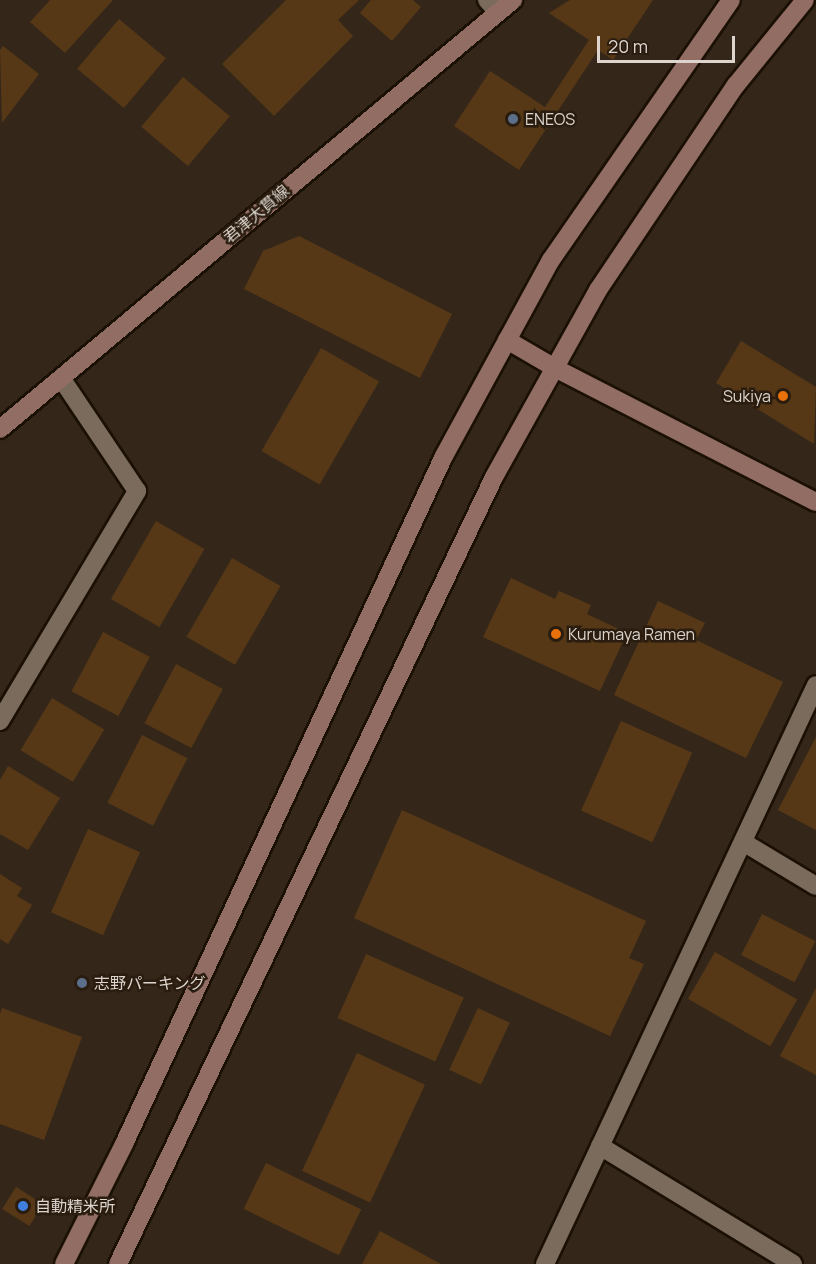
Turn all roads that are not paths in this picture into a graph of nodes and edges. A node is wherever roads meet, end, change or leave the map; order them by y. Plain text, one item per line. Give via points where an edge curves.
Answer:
1 (513, 0) edge
2 (731, 0) edge
3 (805, 0) edge
4 (493, 6) edge
5 (507, 340) junction
6 (555, 368) junction
7 (61, 378) junction
8 (0, 429) edge
9 (816, 502) edge
10 (816, 685) edge
11 (0, 720) edge
12 (743, 842) junction
13 (816, 886) edge
14 (600, 1146) junction
15 (64, 1264) edge
16 (118, 1264) edge
17 (545, 1264) edge
18 (793, 1264) edge

1 - 4 street, 君津大貫線
2 - 5 street via 551,260
3 - 6 street via 736,85 598,290
4 - 7 street, 君津大貫線
5 - 6 street
5 - 15 street via 444,456 124,1144
6 - 9 street
6 - 16 street via 494,477
7 - 8 street, 君津大貫線
7 - 11 street via 138,491
10 - 12 street
12 - 13 street
12 - 14 street
14 - 17 street
14 - 18 street

